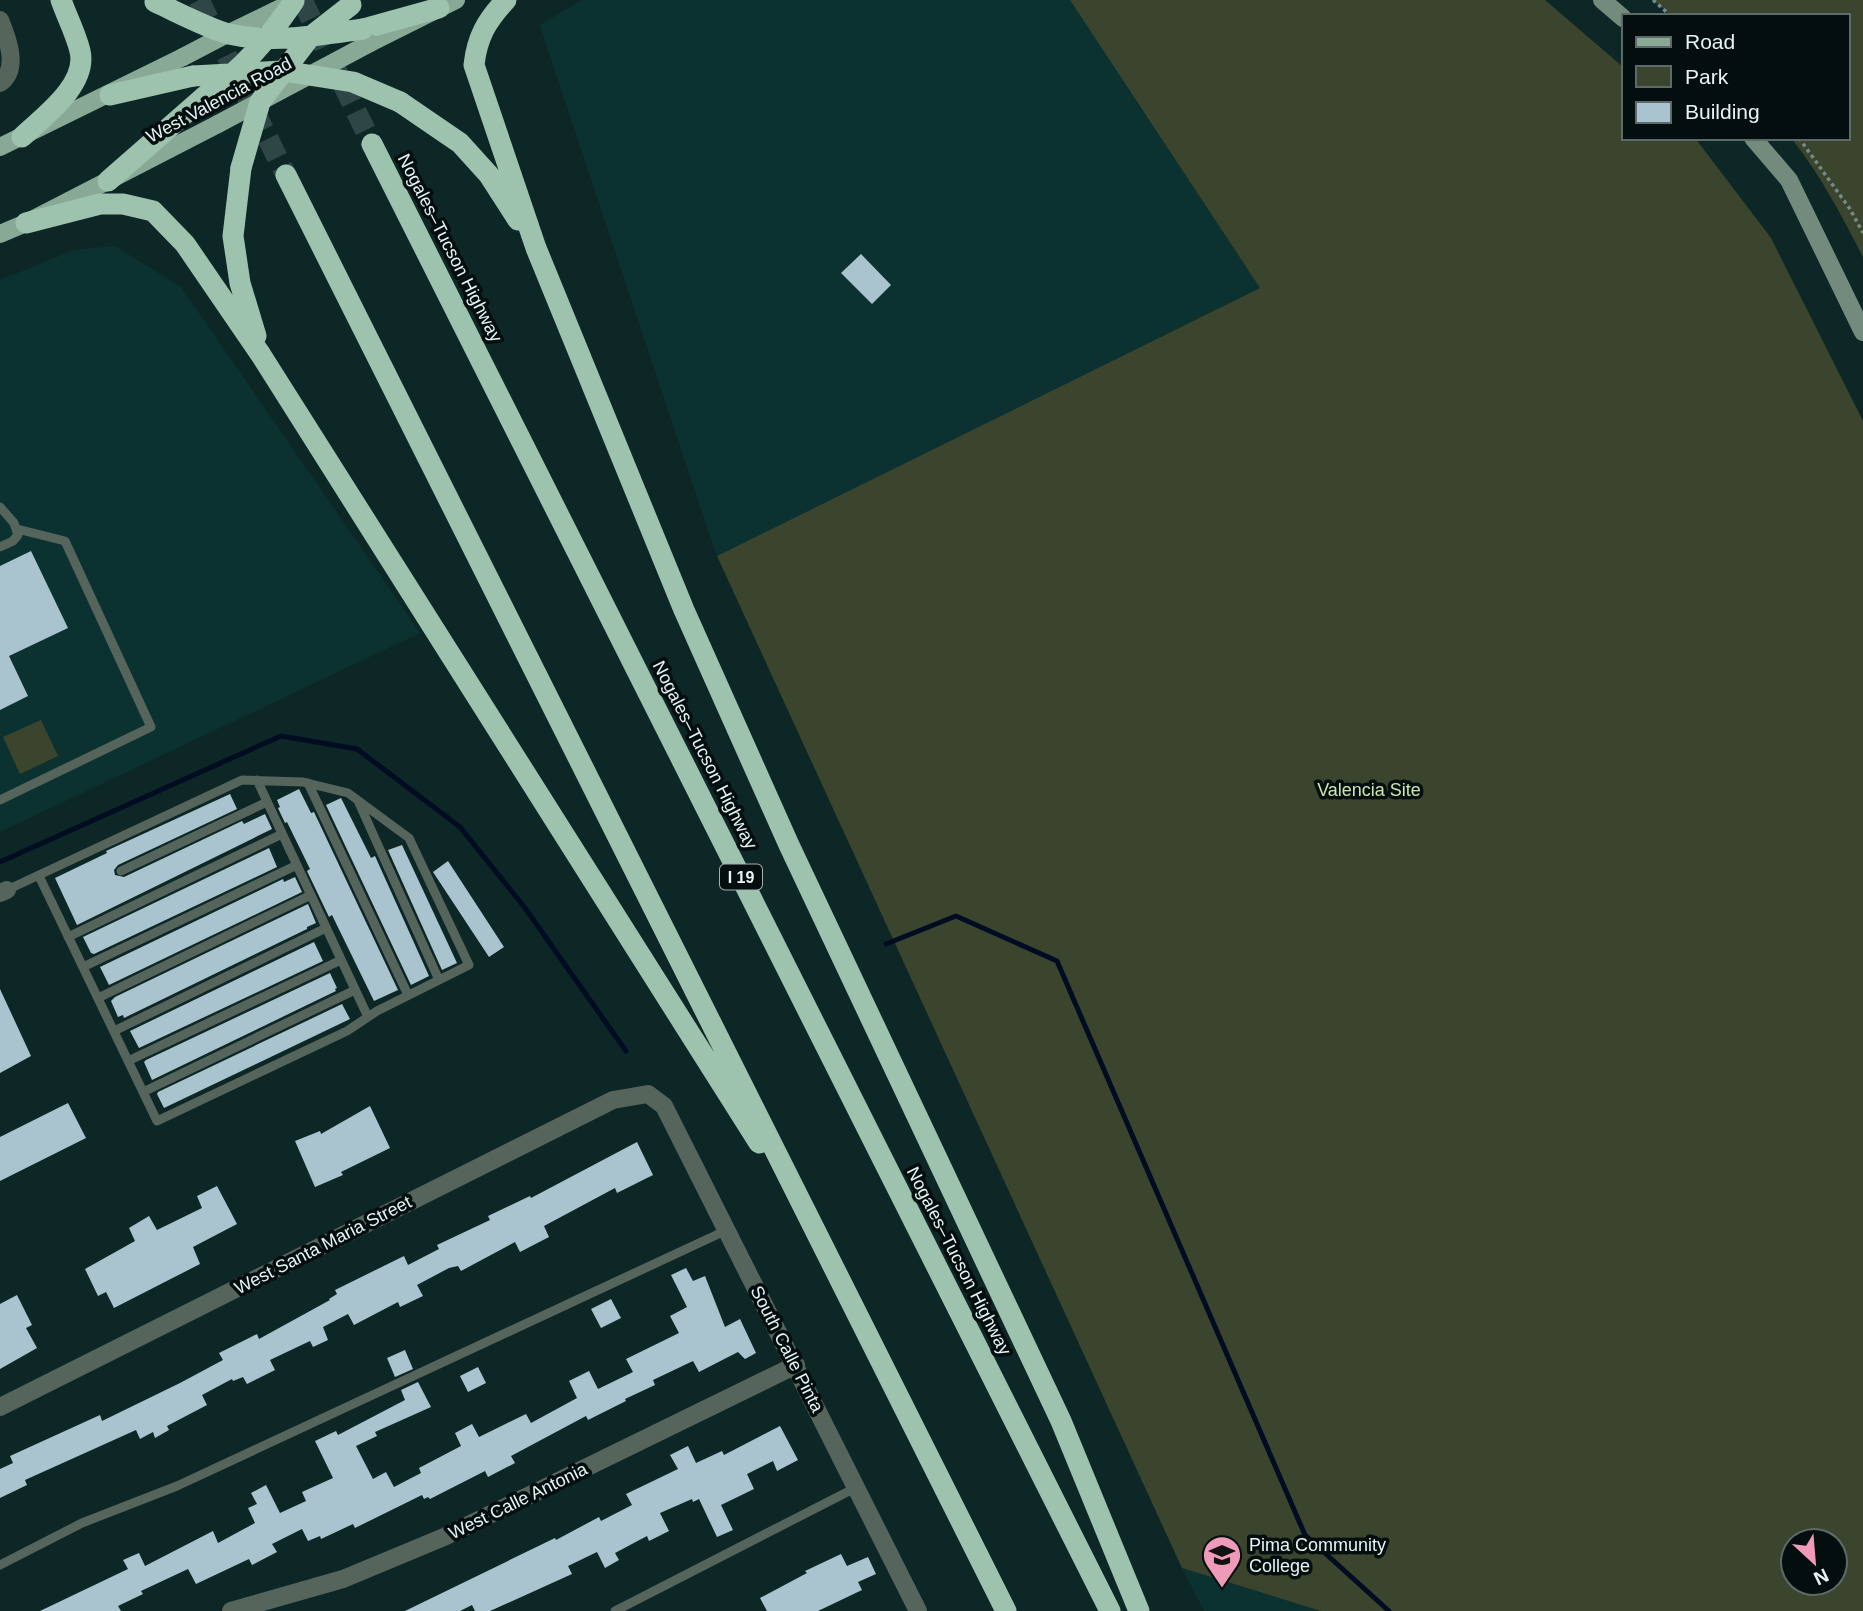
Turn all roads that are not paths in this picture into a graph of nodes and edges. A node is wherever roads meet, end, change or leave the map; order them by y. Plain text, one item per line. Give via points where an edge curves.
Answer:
1 (61, 0) edge
2 (295, 0) edge
3 (506, 0) edge
4 (1602, 0) edge
5 (153, 1) edge
6 (355, 3) edge
7 (448, 4) edge
8 (1622, 17) edge
9 (0, 20) edge
10 (228, 34) junction
11 (367, 36) junction
12 (310, 37) junction
13 (268, 38) junction
14 (188, 66) junction
15 (283, 71) junction
16 (235, 74) junction
17 (311, 75) junction
18 (0, 83) edge
19 (110, 95) joint
20 (260, 102) junction
21 (22, 137) junction
22 (1755, 140) edge
23 (372, 144) tunnel mouth
24 (0, 147) edge
25 (286, 175) tunnel mouth
26 (108, 181) junction
27 (26, 223) junction
28 (0, 234) edge
29 (536, 248) junction
30 (1863, 332) edge
31 (261, 355) junction
32 (0, 507) edge
33 (17, 529) junction
34 (0, 547) edge
35 (257, 780) junction
36 (308, 783) junction
37 (0, 800) edge
38 (358, 801) junction
39 (267, 802) junction
40 (282, 834) junction
41 (297, 865) junction
42 (121, 871) dead end
43 (39, 876) junction
44 (3, 892) edge
45 (311, 895) junction
46 (326, 929) junction
47 (68, 937) junction
48 (341, 960) junction
49 (83, 967) junction
50 (439, 979) junction
51 (355, 990) junction
52 (408, 995) junction
53 (98, 998) junction
54 (368, 1017) junction
55 (114, 1031) junction
56 (128, 1061) junction
57 (143, 1092) junction
58 (649, 1094) joint
59 (727, 1230) junction
60 (825, 1247) junction
61 (796, 1365) junction
62 (0, 1407) edge
63 (857, 1487) junction
64 (0, 1565) edge
65 (231, 1611) edge
66 (615, 1611) edge
67 (917, 1611) edge
68 (1006, 1611) edge
69 (1110, 1611) edge
70 (1139, 1611) edge

1 - 21 highway via 81,53 78,75 63,99
2 - 10 main road, bridge
2 - 13 highway, bridge
3 - 29 highway via 488,19 476,44 474,65
4 - 8 street
5 - 10 highway, bridge
6 - 12 highway, bridge
7 - 11 highway
9 - 18 street via 9,42 10,64
10 - 13 highway, bridge
10 - 14 main road, bridge
11 - 12 highway, bridge
11 - 17 main road, West Valencia Road, bridge
12 - 13 highway, bridge
12 - 15 highway, bridge
13 - 16 highway, bridge
14 - 16 highway, bridge
14 - 19 highway
15 - 16 highway, bridge
15 - 17 highway, bridge
15 - 20 highway, bridge
16 - 26 highway, bridge
17 - 20 main road, West Valencia Road, bridge
17 - 29 highway, bridge via 353,82 400,102 460,143 489,175
19 - 21 main road
20 - 26 main road, West Valencia Road, bridge
20 - 31 highway, bridge via 241,168 233,236 240,283
21 - 24 main road
22 - 30 street via 1789,180
23 - 69 highway, Nogales–Tucson Highway / I 19
25 - 60 highway
26 - 27 main road, West Valencia Road
27 - 28 main road, West Valencia Road
27 - 31 highway via 100,204 153,211 186,244
29 - 70 highway via 684,610 789,845 1061,1421
31 - 60 highway
32 - 33 lane
33 - 34 lane via 13,541
33 - 37 lane via 65,541 151,727
35 - 36 lane
35 - 39 lane
35 - 43 lane via 242,780
36 - 38 lane via 348,793
36 - 52 lane
38 - 50 lane
38 - 50 lane via 409,838 469,965
39 - 40 lane
39 - 42 lane
40 - 41 lane
40 - 47 lane
41 - 45 lane
41 - 49 lane
43 - 44 lane
43 - 47 lane
45 - 46 lane
45 - 53 lane
46 - 48 lane
46 - 55 lane
47 - 49 lane
48 - 51 lane
48 - 56 lane
49 - 53 lane
50 - 52 lane
51 - 54 lane
51 - 57 lane
52 - 54 lane
53 - 55 lane
54 - 57 lane via 157,1121
55 - 56 lane
56 - 57 lane
58 - 59 street, South Calle Pinta via 664,1106
58 - 62 street, West Santa Maria Street via 612,1100
59 - 61 street, South Calle Pinta
59 - 64 lane via 177,1486 82,1523
60 - 68 highway
61 - 63 street, South Calle Pinta
61 - 65 street, West Calle Antonia via 444,1537 343,1579
63 - 66 lane
63 - 67 street, South Calle Pinta

